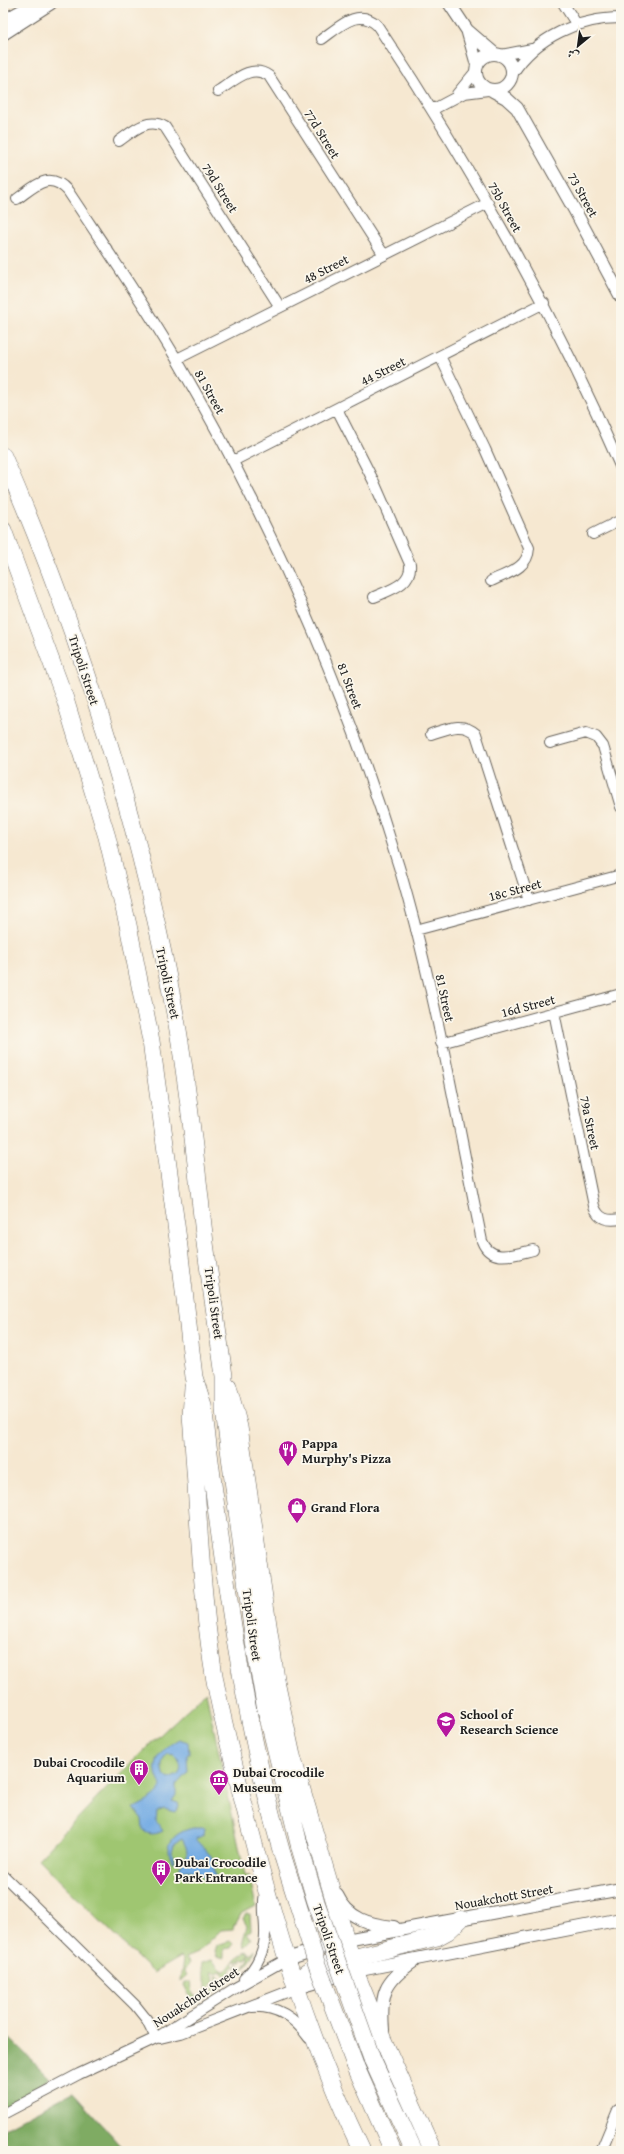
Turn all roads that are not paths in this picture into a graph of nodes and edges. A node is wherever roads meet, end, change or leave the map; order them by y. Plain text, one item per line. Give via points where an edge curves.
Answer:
1 (36, 3) edge
2 (51, 3) edge
3 (449, 3) edge
4 (563, 3) edge
5 (621, 18) edge
6 (3, 21) edge
7 (577, 25) junction
8 (467, 30) junction
9 (3, 34) edge
10 (322, 39) dead end
11 (533, 48) junction
12 (498, 54) junction
13 (476, 68) junction
14 (512, 76) junction
15 (490, 90) junction
16 (218, 91) dead end
17 (456, 96) junction
18 (517, 108) junction
19 (432, 110) junction
20 (119, 141) dead end
21 (17, 199) dead end
22 (488, 203) junction
23 (384, 255) junction
24 (621, 297) edge
25 (544, 303) junction
26 (280, 307) junction
27 (440, 356) junction
28 (177, 359) junction
29 (337, 409) junction
30 (3, 456) edge
31 (234, 461) junction
32 (621, 468) edge
33 (621, 520) edge
34 (3, 530) edge
35 (593, 534) dead end
36 (491, 581) dead end
37 (374, 597) dead end
38 (431, 734) dead end
39 (550, 743) dead end
40 (621, 807) edge
41 (621, 875) edge
42 (529, 900) junction
43 (416, 930) junction
44 (621, 994) edge
45 (554, 1012) junction
46 (441, 1042) junction
47 (621, 1219) edge
48 (533, 1250) dead end
49 (224, 1376) junction
50 (194, 1377) junction
51 (325, 1870) junction
52 (3, 1875) edge
53 (621, 1889) edge
54 (266, 1893) junction
55 (461, 1919) junction
56 (621, 1919) edge
57 (408, 1928) junction
58 (346, 1940) junction
59 (418, 1958) junction
60 (287, 1959) junction
61 (353, 1964) junction
62 (235, 1988) junction
63 (297, 1988) junction
64 (242, 2008) junction
65 (156, 2038) junction
66 (383, 2040) junction
67 (319, 2052) junction
68 (618, 2110) dead end
69 (3, 2114) edge
70 (362, 2151) edge
71 (393, 2151) edge
72 (414, 2151) edge
73 (433, 2151) edge
74 (602, 2151) edge

1 - 6 street
2 - 9 street
3 - 8 street
4 - 7 street
5 - 7 street
7 - 11 street
8 - 12 street
8 - 13 street via 474,47
10 - 19 street, 75b Street via 356,17 373,21
11 - 12 street via 517,53
11 - 14 street
12 - 13 street via 484,57
12 - 14 street via 510,62
13 - 15 street via 479,82
13 - 17 street
14 - 15 street via 505,88
14 - 18 street, 73 Street
15 - 17 street via 472,91
15 - 18 street, 73 Street via 506,98
16 - 23 street, 77d Street via 251,71 269,76
17 - 19 street
18 - 24 street, 73 Street
19 - 22 street, 75b Street
20 - 26 street, 79d Street via 148,123 165,127
21 - 28 street, 81 Street via 50,180 63,186 124,274
22 - 23 street, 48 Street
22 - 25 street, 75b Street
23 - 26 street, 48 Street
25 - 27 street, 44 Street
25 - 32 street, 75b Street
26 - 28 street, 48 Street
27 - 29 street, 44 Street
27 - 36 street via 529,548 522,566
28 - 31 street, 81 Street
29 - 31 street, 44 Street
29 - 37 street via 374,482 410,564 409,575 403,583
30 - 49 highway, Tripoli Street via 41,547 82,660 124,795 149,891 178,1031
31 - 43 street, 81 Street via 289,574 338,690 380,808
33 - 35 street
34 - 50 highway, Tripoli Street via 65,699 107,837 128,926 152,1048
38 - 42 street via 459,726 476,734
39 - 40 street via 586,733 596,737 603,746
41 - 42 street, 18c Street
42 - 43 street, 18c Street
43 - 46 street, 81 Street
44 - 45 street, 16d Street
45 - 46 street, 16d Street
45 - 47 street, 79a Street via 594,1206 596,1212 605,1219
46 - 48 street, 81 Street via 484,1246 487,1251 498,1256
49 - 51 highway via 238,1421 284,1722
49 - 72 highway, Tripoli Street, bridge via 224,1410 254,1642 265,1705 300,1848 372,2059
50 - 54 highway via 191,1416 208,1639 219,1700
50 - 71 highway, Tripoli Street, bridge via 203,1405 239,1670 266,1800 316,1962 355,2066
51 - 57 street via 342,1903 356,1917 378,1926
51 - 58 highway
52 - 65 street via 135,2005 147,2020
53 - 55 street, Nouakchott Street
54 - 60 highway
54 - 62 street via 263,1906 264,1944 254,1966
55 - 57 street, Nouakchott Street
55 - 61 highway via 437,1937
56 - 59 street
57 - 58 street, Nouakchott Street
58 - 60 street, Nouakchott Street
58 - 61 highway
59 - 61 street
59 - 66 street via 397,1974 384,1992 381,2007
60 - 62 street, Nouakchott Street
60 - 63 highway
61 - 63 highway via 311,1969
61 - 66 highway
62 - 65 street, Nouakchott Street
63 - 64 street, Nouakchott Street
63 - 67 highway
64 - 65 street, Nouakchott Street via 181,2033
64 - 67 street via 267,2007 287,2015 300,2025
65 - 69 street
66 - 73 highway
67 - 70 highway
68 - 74 street

